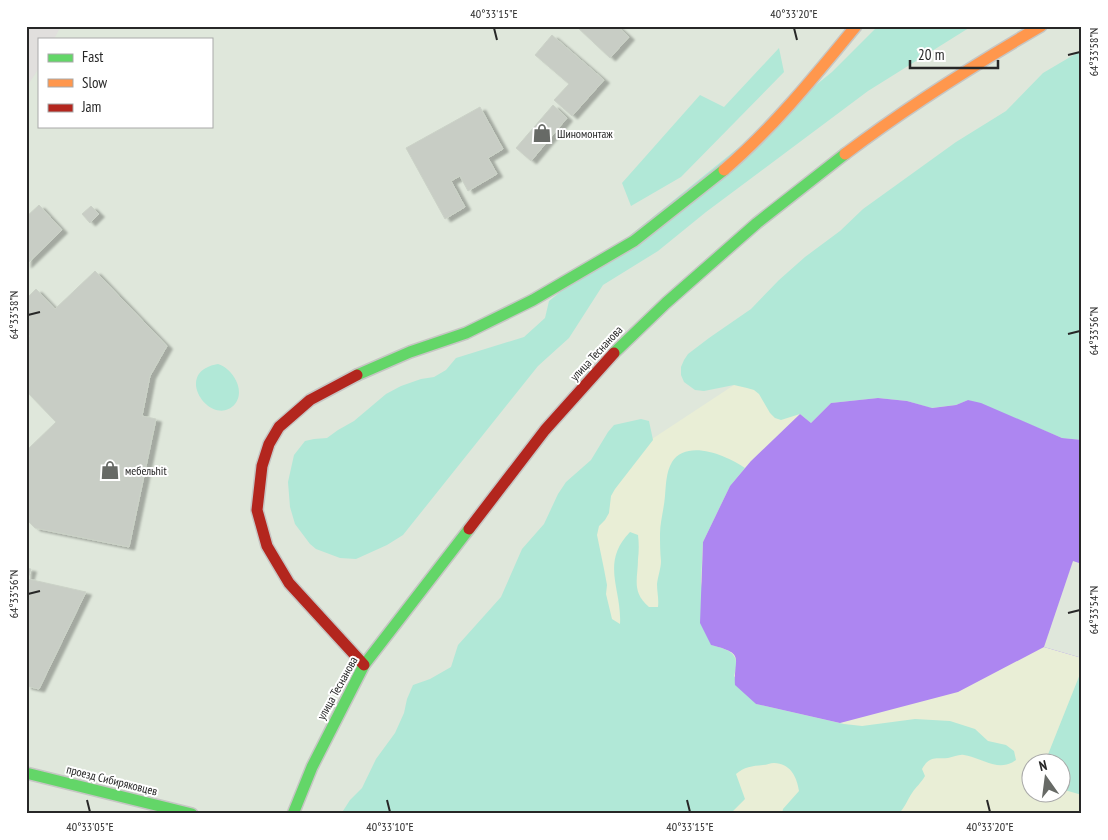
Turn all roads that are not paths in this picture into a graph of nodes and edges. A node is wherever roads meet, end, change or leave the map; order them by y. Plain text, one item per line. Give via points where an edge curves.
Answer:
1 (856, 26) edge
2 (1042, 26) edge
3 (364, 665) junction
4 (26, 773) edge
5 (192, 814) edge
6 (293, 814) edge

1 - 3 main road via 747,150 634,241 533,300 466,333 410,352 334,386 310,400 278,427 262,466 257,510 267,546 289,583
2 - 3 main road, улица Теснанова via 986,58 868,136 757,223 624,342 545,430
3 - 6 main road, улица Теснанова via 312,767
4 - 5 main road, проезд Сибиряковцев

